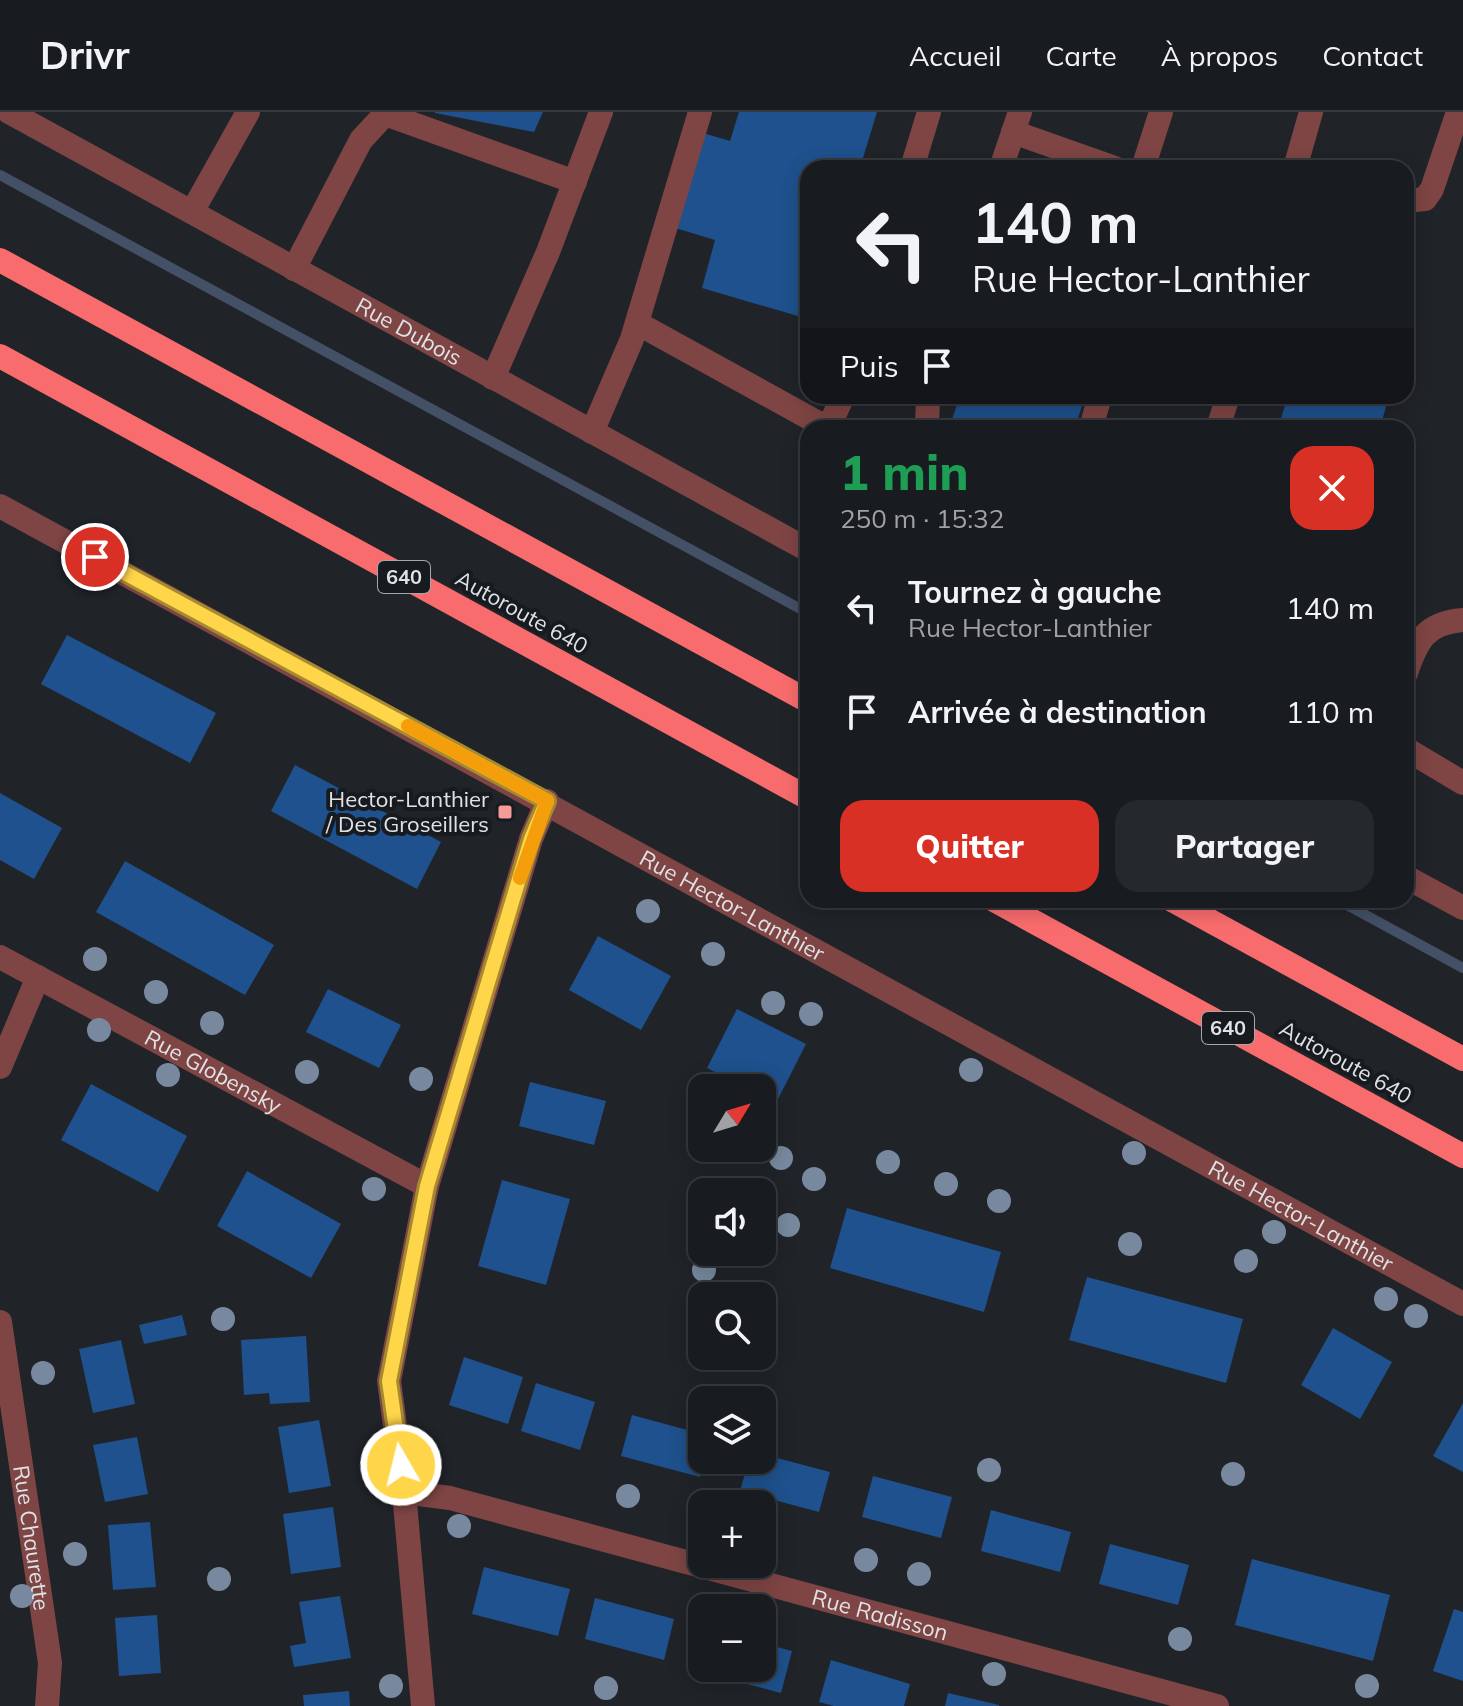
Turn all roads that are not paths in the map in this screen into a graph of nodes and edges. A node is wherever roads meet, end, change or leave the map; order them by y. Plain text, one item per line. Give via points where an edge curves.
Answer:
1 (9, 112) edge
2 (248, 112) edge
3 (601, 112) edge
4 (700, 112) edge
5 (929, 112) edge
6 (1161, 112) edge
7 (1311, 112) edge
8 (1458, 112) edge
9 (1016, 122) edge
10 (914, 160) edge
11 (1004, 160) edge
12 (1098, 160) edge
13 (1146, 160) edge
14 (1298, 160) edge
15 (575, 182) junction
16 (1414, 200) edge
17 (192, 212) junction
18 (0, 260) edge
19 (294, 269) junction
20 (637, 323) junction
21 (0, 356) edge
22 (493, 378) junction
23 (813, 420) edge
24 (592, 432) junction
25 (0, 506) edge
26 (800, 546) edge
27 (1463, 620) edge
28 (1414, 653) edge
29 (800, 697) edge
30 (1414, 754) edge
31 (1463, 783) edge
32 (800, 794) edge
33 (547, 801) junction
34 (1414, 881) edge
35 (1009, 908) edge
36 (1187, 908) edge
37 (1463, 908) edge
38 (0, 957) edge
39 (38, 977) junction
40 (1463, 1059) edge
41 (0, 1067) edge
42 (1463, 1156) edge
43 (427, 1186) junction
44 (1463, 1304) edge
45 (0, 1322) edge
46 (404, 1492) junction
47 (47, 1706) edge
48 (423, 1706) edge
49 (1217, 1706) edge

1 - 17 street, Rue Dubois
2 - 17 street
3 - 15 street
4 - 20 street
5 - 10 street
6 - 13 street
7 - 14 street
8 - 16 street via 1432,189 1425,199
9 - 11 street
9 - 12 street
15 - 19 street via 385,114 361,140
15 - 22 street
17 - 19 street, Rue Dubois
18 - 29 highway
19 - 22 street, Rue Dubois
20 - 23 street
20 - 24 street
21 - 32 highway, Autoroute 640 / 640
22 - 24 street, Rue Dubois
24 - 26 street, Rue Dubois
25 - 33 street, Rue Hector-Lanthier
27 - 28 street via 1431,627
30 - 31 street
33 - 43 street
33 - 44 street, Rue Hector-Lanthier
34 - 37 street
35 - 42 highway, Autoroute 640 / 640
36 - 40 highway
38 - 39 street, Rue Globensky
39 - 41 street
39 - 43 street, Rue Globensky
43 - 46 street via 389,1381
45 - 47 street, Rue Chaurette via 50,1663
46 - 48 street
46 - 49 street, Rue Radisson via 450,1498

